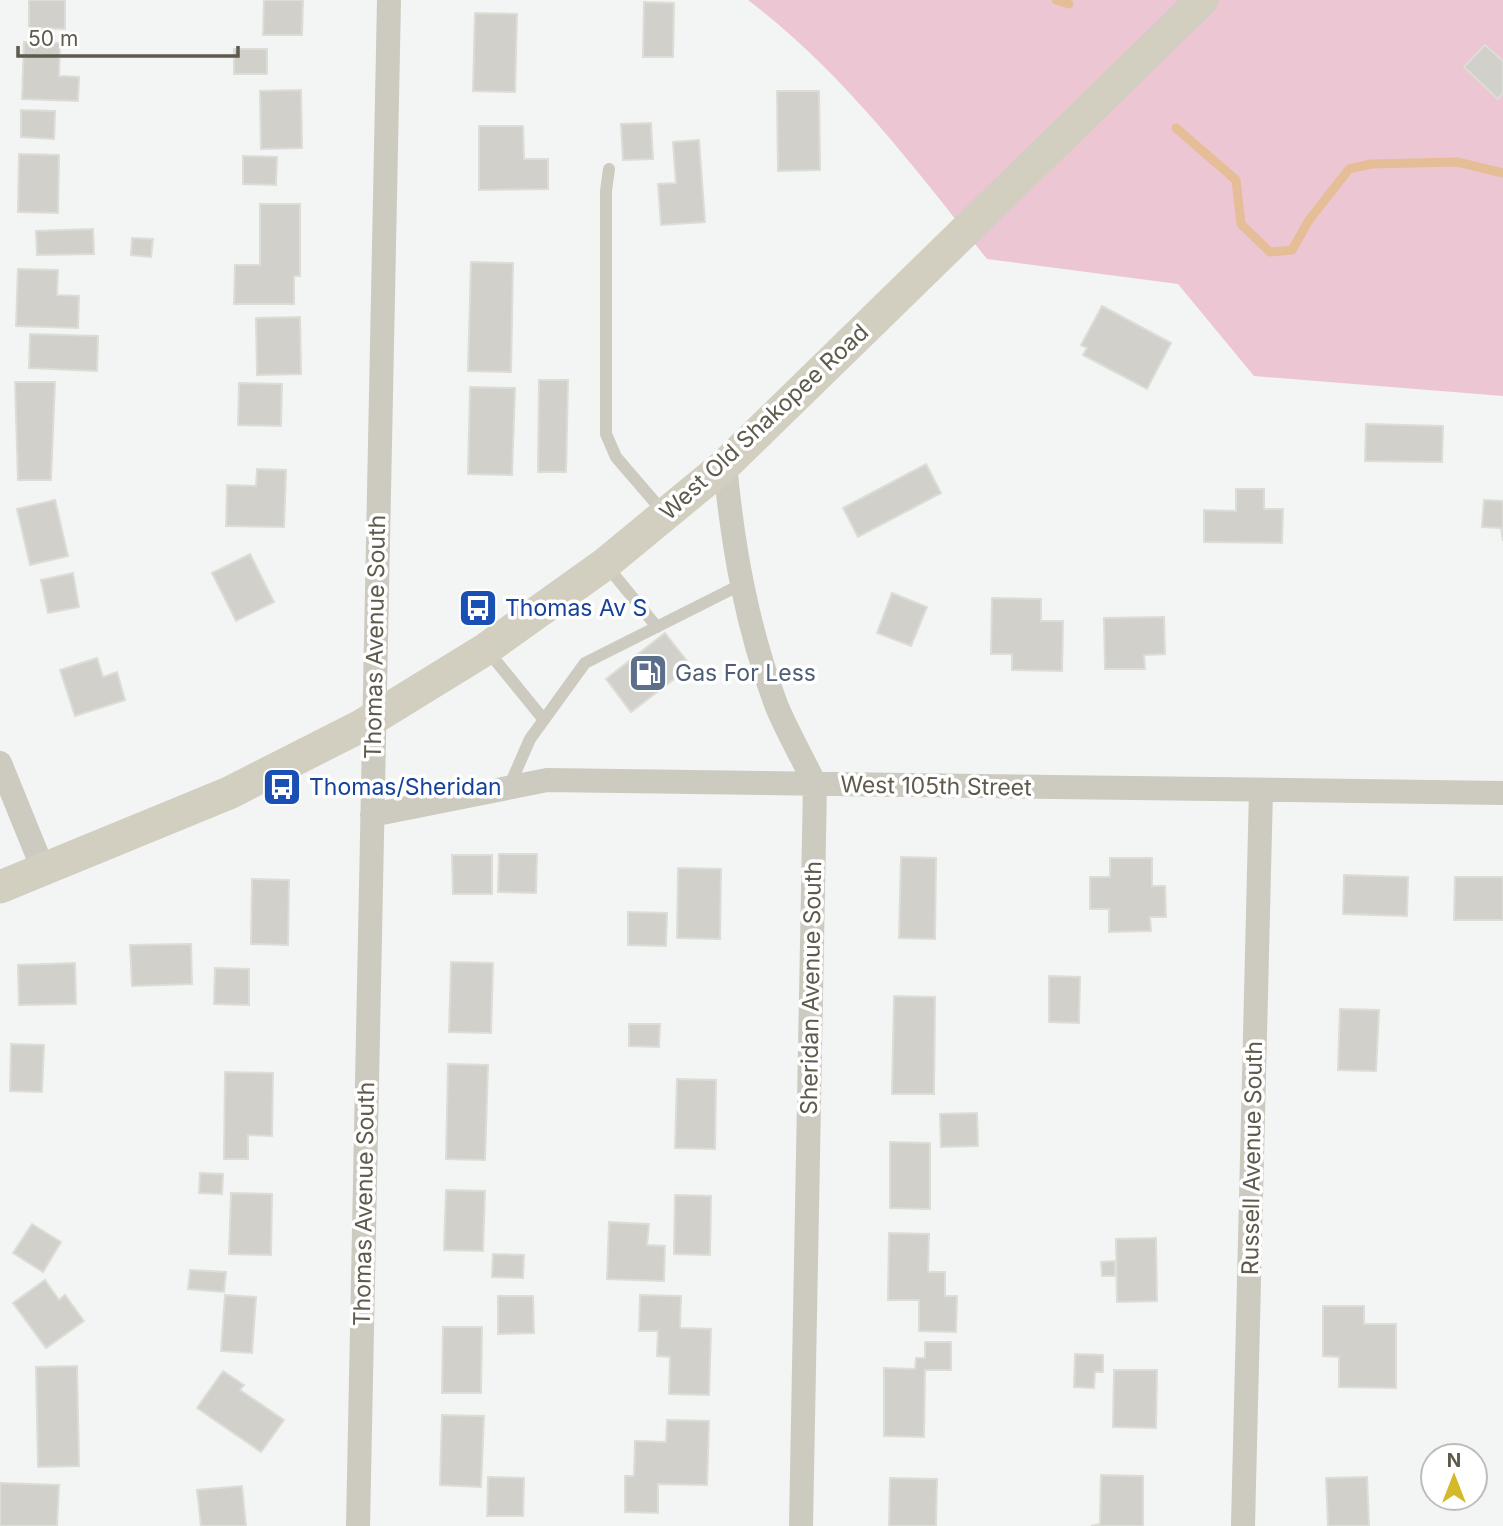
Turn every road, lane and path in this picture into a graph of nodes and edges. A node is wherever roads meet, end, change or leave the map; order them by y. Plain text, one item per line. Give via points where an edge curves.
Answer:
1 (389, 0) edge
2 (1202, 0) edge
3 (609, 169) dead end
4 (725, 465) junction
5 (665, 514) junction
6 (606, 564) junction
7 (742, 584) junction
8 (657, 626) junction
9 (486, 649) junction
10 (374, 718) junction
11 (544, 720) junction
12 (0, 763) edge
13 (815, 784) junction
14 (508, 788) junction
15 (1261, 790) junction
16 (1503, 793) edge
17 (372, 815) junction
18 (43, 869) junction
19 (0, 887) edge
20 (358, 1526) edge
21 (801, 1526) edge
22 (1243, 1526) edge

1 - 10 street, Thomas Avenue South
2 - 4 main road, West Old Shakopee Road
3 - 5 lane via 606,434 616,457
4 - 5 main road, West Old Shakopee Road
4 - 7 street, Sheridan Avenue South
5 - 6 main road, West Old Shakopee Road
6 - 8 lane
6 - 9 main road, West Old Shakopee Road
7 - 8 lane
7 - 13 street, Sheridan Avenue South via 751,628 778,708
8 - 11 lane via 585,663
9 - 10 main road, West Old Shakopee Road
9 - 11 lane
10 - 17 street, Thomas Avenue South
10 - 18 main road, West Old Shakopee Road via 229,793
11 - 14 lane
12 - 18 street
13 - 14 street, West 105th Street via 547,780
13 - 15 street, West 105th Street
13 - 21 street, Sheridan Avenue South
14 - 17 street, West 105th Street
15 - 16 street, West 105th Street
15 - 22 street, Russell Avenue South
17 - 20 street, Thomas Avenue South
18 - 19 main road, West Old Shakopee Road

